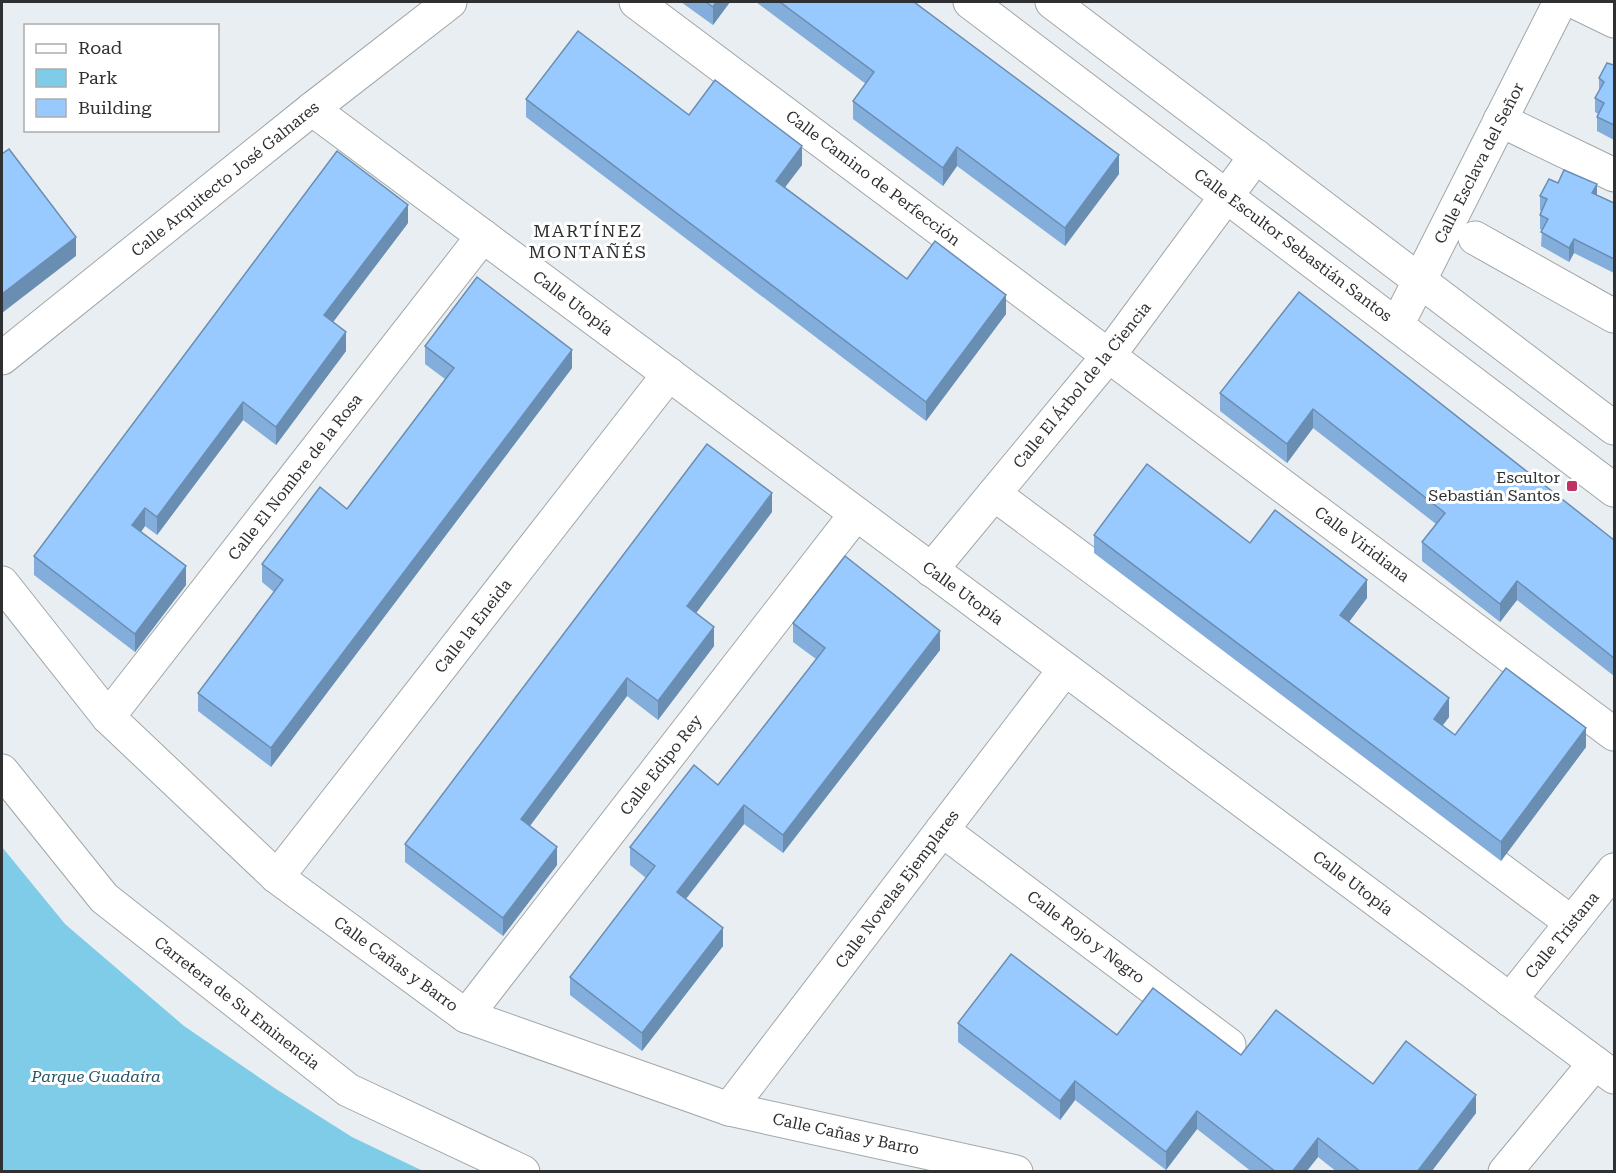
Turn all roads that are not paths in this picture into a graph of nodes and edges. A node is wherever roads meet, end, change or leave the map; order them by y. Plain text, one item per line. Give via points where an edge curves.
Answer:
1 (450, 2) edge
2 (636, 2) edge
3 (970, 2) edge
4 (1052, 2) edge
5 (1560, 2) edge
6 (1575, 2) edge
7 (1614, 21) edge
8 (312, 109) junction
9 (1500, 120) junction
10 (1256, 156) junction
11 (1614, 175) edge
12 (1228, 197) junction
13 (483, 236) junction
14 (1474, 238) dead end
15 (1420, 280) junction
16 (1614, 316) edge
17 (1397, 325) junction
18 (1109, 355) junction
19 (2, 358) edge
20 (669, 374) junction
21 (1614, 428) edge
22 (1614, 490) edge
23 (994, 494) junction
24 (856, 514) junction
25 (931, 570) junction
26 (2, 582) edge
27 (1065, 669) junction
28 (108, 717) junction
29 (1614, 734) edge
30 (2, 771) edge
31 (942, 830) junction
32 (1614, 870) edge
33 (277, 877) junction
34 (1572, 923) junction
35 (1510, 1000) junction
36 (466, 1016) junction
37 (1229, 1045) edge
38 (1605, 1070) edge
39 (729, 1109) junction
40 (523, 1172) edge
41 (1016, 1172) edge
42 (1504, 1172) edge

1 - 8 street, Calle Arquitecto José Galnares
2 - 18 street, Calle Camino de Perfección
3 - 12 street, Calle Escultor Sebastián Santos
4 - 10 street
5 - 9 street, Calle Esclava del Señor
6 - 7 street
8 - 13 street, Calle Utopía
8 - 19 street, Calle Arquitecto José Galnares
9 - 11 street
9 - 15 street, Calle Esclava del Señor
10 - 12 street, Calle El Árbol de la Ciencia
10 - 15 street
12 - 17 street, Calle Escultor Sebastián Santos
12 - 18 street, Calle El Árbol de la Ciencia
13 - 20 street, Calle Utopía
13 - 28 street, Calle El Nombre de la Rosa
14 - 16 street
15 - 17 street, Calle Esclava del Señor
15 - 21 street
17 - 22 street, Calle Escultor Sebastián Santos
18 - 23 street, Calle El Árbol de la Ciencia
18 - 29 street, Calle Viridiana
20 - 24 street, Calle Utopía
20 - 33 street, Calle la Eneida
23 - 25 street, Calle El Árbol de la Ciencia
23 - 34 street
24 - 25 street, Calle Utopía
24 - 36 street, Calle Edipo Rey
25 - 27 street, Calle Utopía
26 - 28 street, Calle Cañas y Barro
27 - 31 street, Calle Novelas Ejemplares
27 - 35 street, Calle Utopía
28 - 33 street, Calle Cañas y Barro
30 - 40 street, Carretera de Su Eminencia via 104,898 348,1090
31 - 37 street, Calle Rojo y Negro
31 - 39 street, Calle Novelas Ejemplares
32 - 34 street, Calle Tristana
33 - 36 street, Calle Cañas y Barro
34 - 35 street, Calle Tristana
35 - 38 street, Calle Utopía
36 - 39 street, Calle Cañas y Barro
38 - 42 street
39 - 41 street, Calle Cañas y Barro

